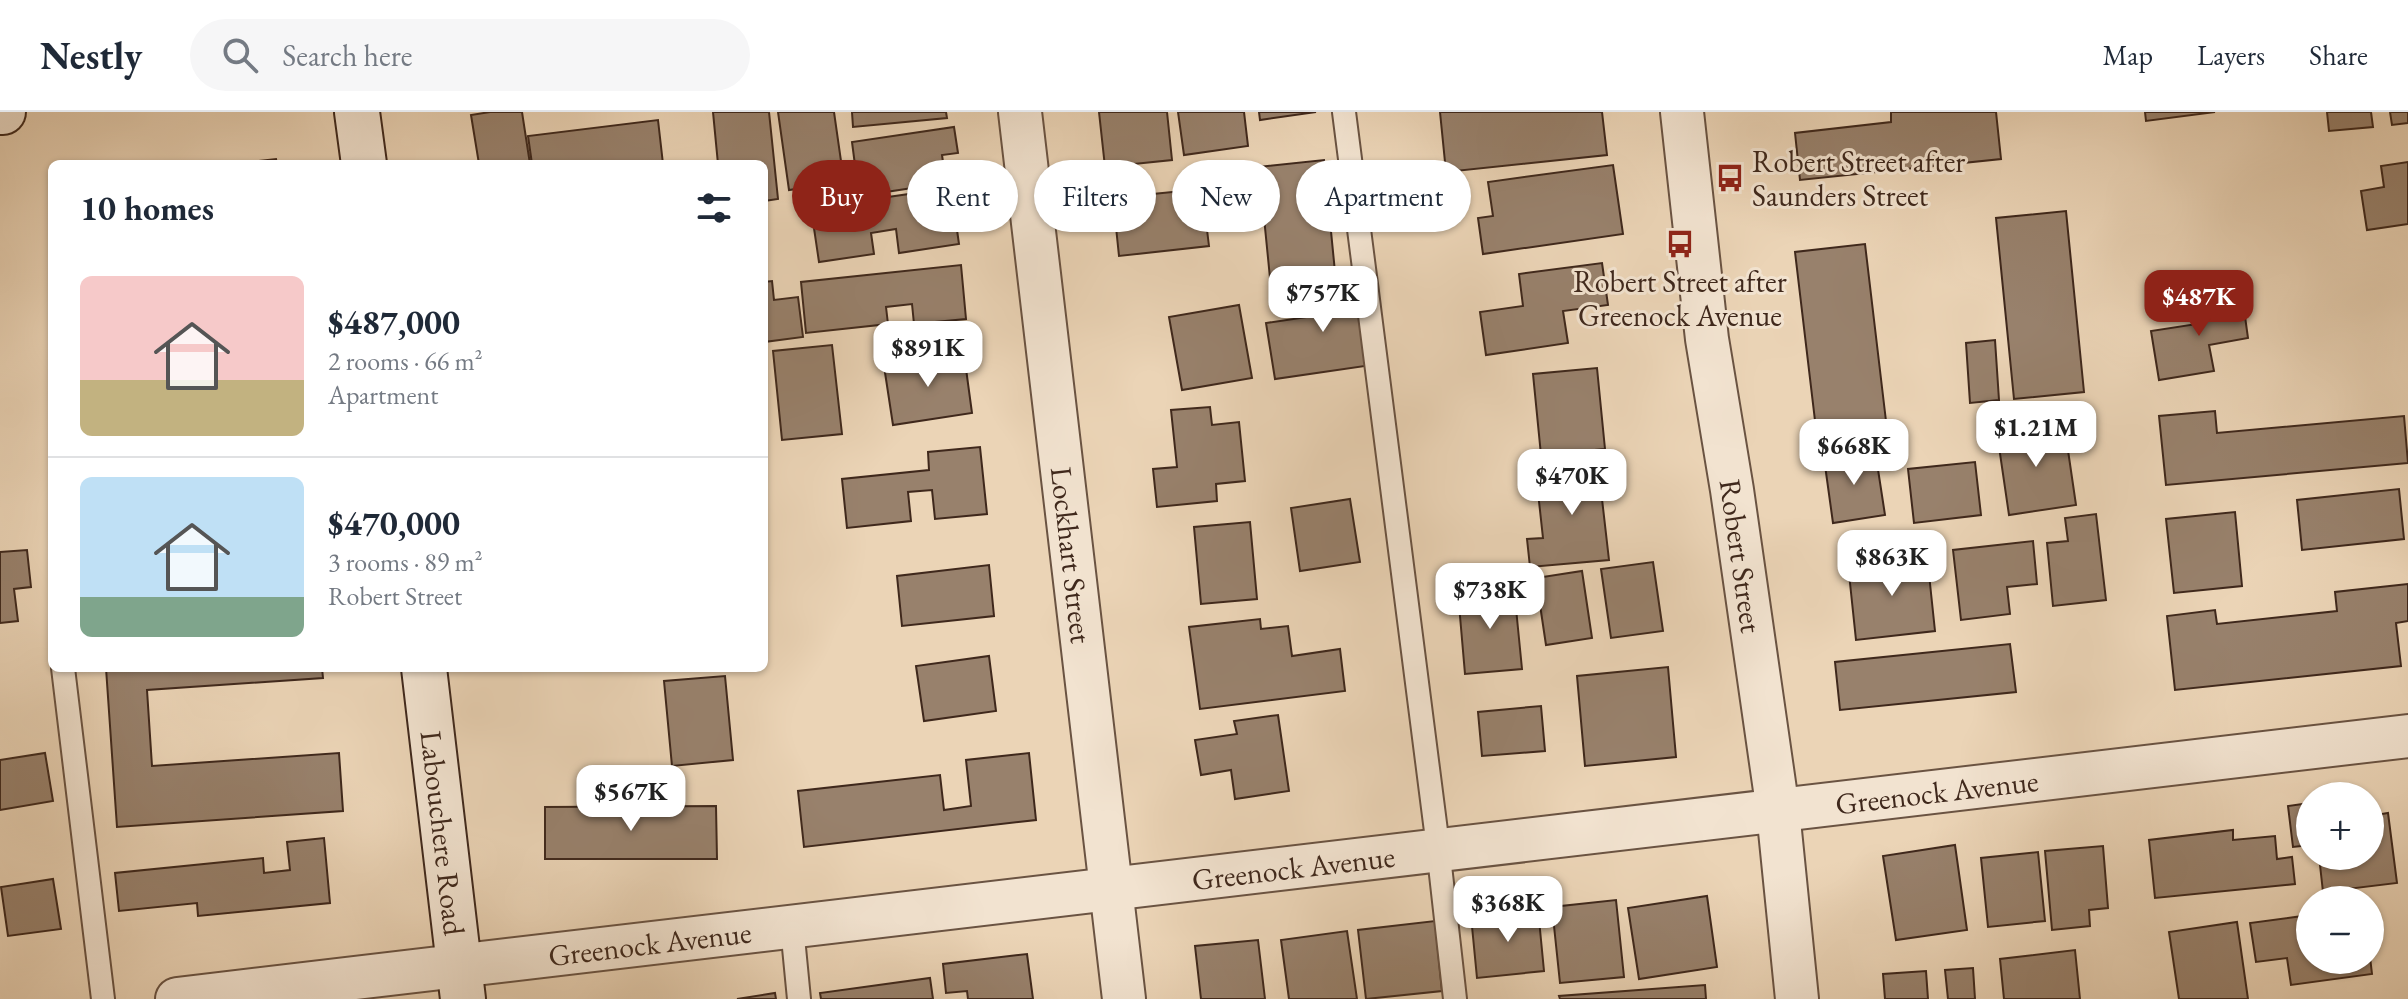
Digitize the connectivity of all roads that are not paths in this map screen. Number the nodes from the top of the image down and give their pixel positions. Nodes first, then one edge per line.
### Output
1 (357, 112) edge
2 (1020, 112) edge
3 (1344, 112) edge
4 (1682, 112) edge
5 (363, 160) edge
6 (63, 672) edge
7 (424, 672) edge
8 (2408, 736) edge
9 (1778, 811) junction
10 (1439, 851) junction
11 (1111, 888) junction
12 (792, 927) junction
13 (461, 982) edge
14 (103, 999) edge
15 (177, 999) edge
16 (799, 999) edge
17 (1124, 999) edge
18 (1455, 999) edge
19 (1797, 999) edge

1 - 5 street
2 - 11 street, Lockhart Street
3 - 10 lane
4 - 9 street, Robert Street
6 - 14 lane
7 - 13 street, Labouchere Road
8 - 9 street, Greenock Avenue
9 - 10 street, Greenock Avenue
9 - 19 street, Robert Street
10 - 11 street, Greenock Avenue
10 - 18 lane
11 - 12 street, Greenock Avenue
11 - 17 street, Lockhart Street
12 - 13 street, Greenock Avenue
12 - 16 lane
13 - 15 street, Greenock Avenue

